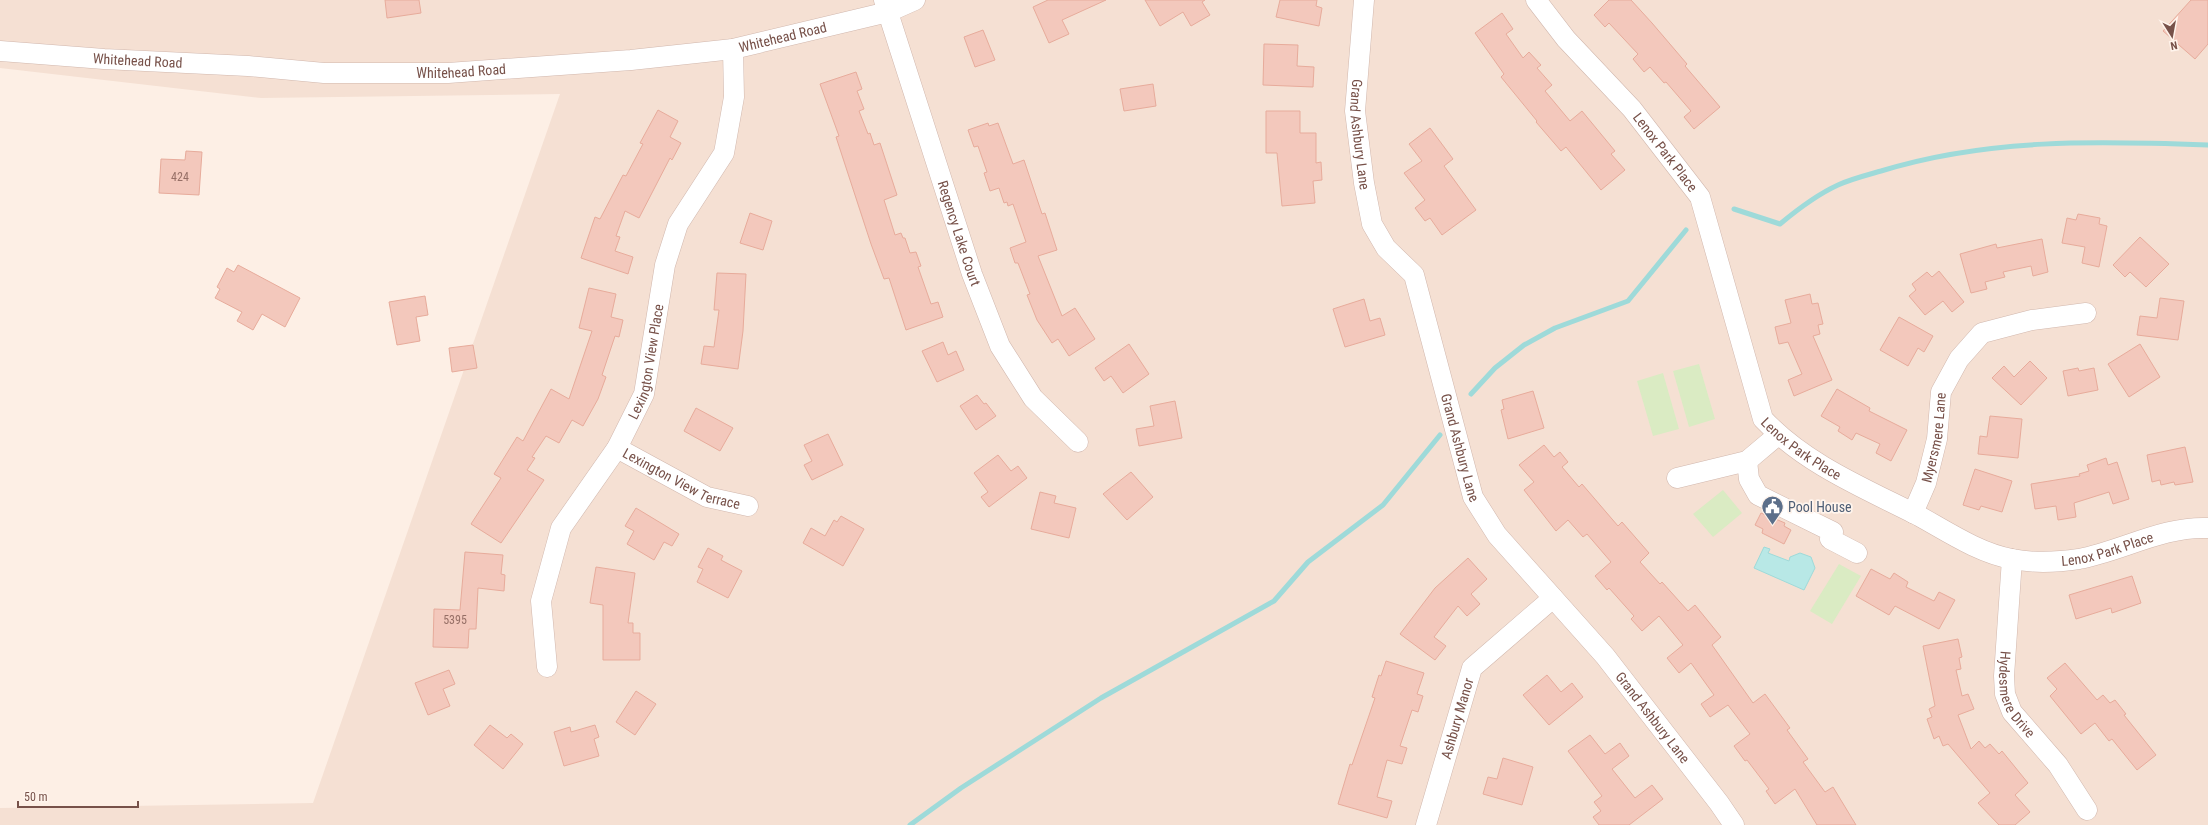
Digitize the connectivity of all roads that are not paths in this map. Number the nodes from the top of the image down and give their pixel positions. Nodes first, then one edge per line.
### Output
1 (915, 0) edge
2 (1364, 0) edge
3 (1536, 0) edge
4 (886, 6) edge
5 (733, 49) junction
6 (0, 50) edge
7 (2086, 313) dead end
8 (1778, 435) junction
9 (1078, 442) dead end
10 (617, 448) junction
11 (1747, 461) junction
12 (1677, 478) dead end
13 (748, 506) dead end
14 (1913, 514) junction
15 (2208, 528) edge
16 (1857, 553) dead end
17 (2012, 560) junction
18 (1553, 598) junction
19 (547, 667) dead end
20 (2087, 810) dead end
21 (1426, 825) edge
22 (1734, 825) edge

1 - 4 street, Whitehead Road
2 - 18 street, Grand Ashbury Lane
3 - 8 street, Lenox Park Place
4 - 5 street, Whitehead Road
4 - 9 street, Regency Lake Court
5 - 6 street, Whitehead Road
5 - 10 street, Lexington View Place
7 - 14 street, Myersmere Lane
8 - 11 street
8 - 14 street, Lenox Park Place
10 - 13 street, Lexington View Terrace
10 - 19 street, Lexington View Place
11 - 12 street
11 - 16 street
14 - 17 street, Lenox Park Place
15 - 17 street, Lenox Park Place
17 - 20 street, Hydesmere Drive
18 - 21 street, Ashbury Manor
18 - 22 street, Grand Ashbury Lane

